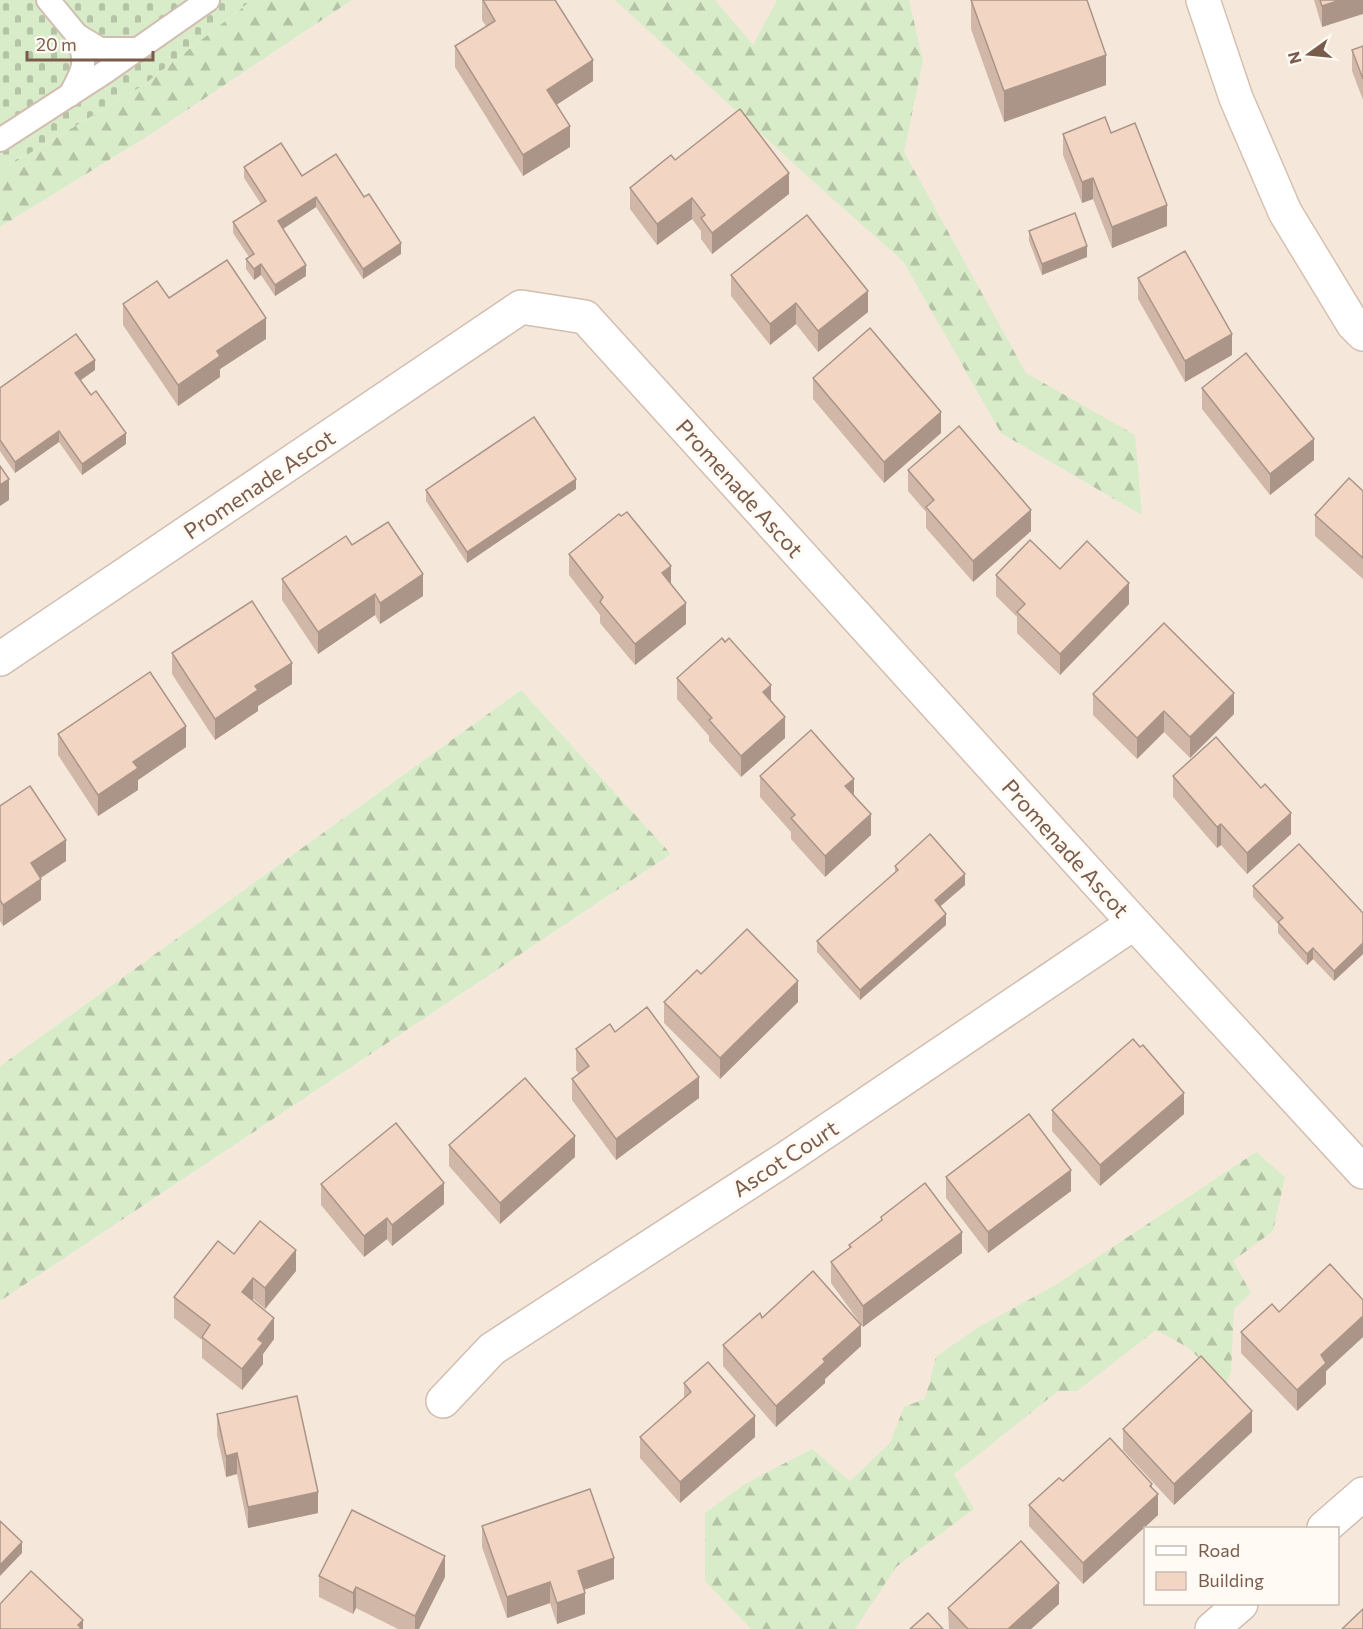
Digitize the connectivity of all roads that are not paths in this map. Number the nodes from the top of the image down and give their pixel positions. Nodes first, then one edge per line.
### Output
1 (48, 0) edge
2 (208, 0) edge
3 (1203, 0) edge
4 (77, 35) junction
5 (137, 49) junction
6 (70, 95) junction
7 (0, 140) edge
8 (1363, 334) edge
9 (0, 659) edge
10 (1134, 923) junction
11 (1363, 1172) edge
12 (443, 1401) dead end
13 (1363, 1494) edge
14 (1325, 1527) edge
15 (1240, 1605) edge
16 (1212, 1629) edge

1 - 4 lane
2 - 5 lane
3 - 8 street
4 - 5 lane
4 - 6 lane
5 - 6 lane
6 - 7 lane
9 - 10 street, Promenade Ascot
10 - 11 street, Promenade Ascot
10 - 12 street, Ascot Court
13 - 14 street
15 - 16 street

